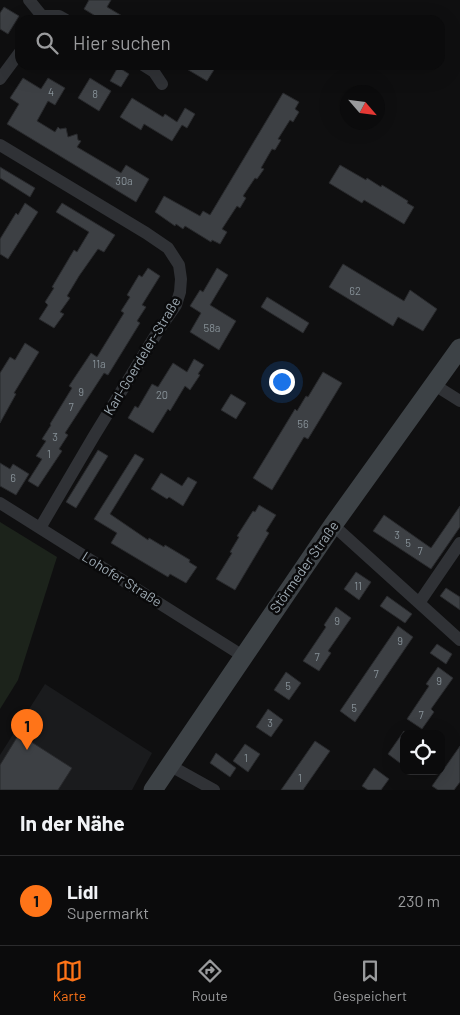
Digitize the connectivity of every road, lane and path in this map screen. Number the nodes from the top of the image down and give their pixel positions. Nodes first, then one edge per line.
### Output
1 (28, 0) edge
2 (39, 15) edge
3 (15, 59) edge
4 (151, 70) edge
5 (0, 79) edge
6 (162, 84) dead end
7 (0, 144) edge
8 (460, 348) edge
9 (434, 384) junction
10 (460, 401) edge
11 (0, 503) edge
12 (333, 525) junction
13 (40, 528) junction
14 (460, 543) edge
15 (419, 603) junction
16 (460, 640) edge
17 (243, 656) junction
18 (169, 765) junction
19 (153, 790) edge
20 (214, 790) edge

1 - 2 street
3 - 5 street
4 - 6 street
7 - 13 street, Karl-Goerdeler-Straße
8 - 9 main road, Störmeder Straße
9 - 10 street
9 - 12 main road, Störmeder Straße
11 - 13 street, Lohofer Straße
12 - 15 street
12 - 17 main road, Störmeder Straße
13 - 17 street, Lohofer Straße
14 - 15 street
15 - 16 street
17 - 18 main road, Störmeder Straße
18 - 19 main road, Störmeder Straße
18 - 20 street

